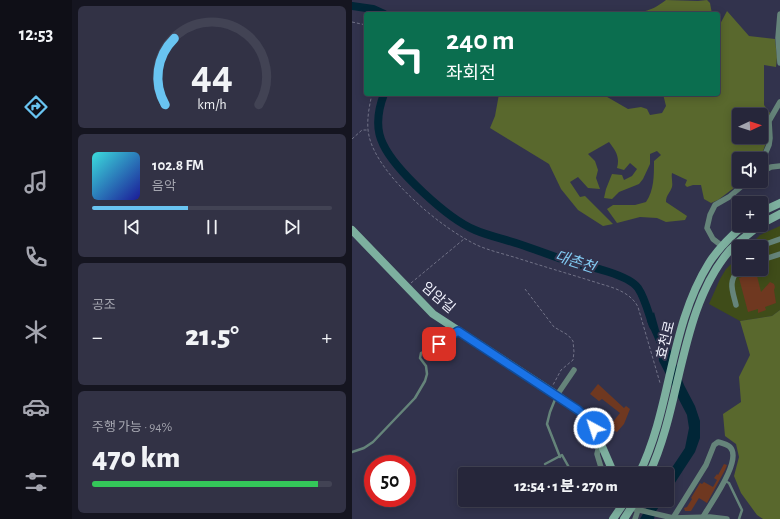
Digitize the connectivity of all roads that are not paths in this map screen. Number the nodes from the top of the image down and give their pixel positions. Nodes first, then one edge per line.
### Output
1 (780, 14) edge
2 (780, 63) edge
3 (780, 102) edge
4 (766, 152) edge
5 (780, 166) edge
6 (768, 168) edge
7 (740, 188) edge
8 (780, 203) edge
9 (768, 209) edge
10 (780, 214) edge
11 (768, 221) edge
12 (352, 230) edge
13 (737, 232) edge
14 (752, 232) edge
15 (780, 239) edge
16 (768, 243) edge
17 (722, 246) junction
18 (780, 254) edge
19 (768, 258) edge
20 (734, 276) edge
21 (736, 305) dead end
22 (458, 331) junction
23 (574, 370) dead end
24 (557, 395) junction
25 (600, 442) junction
26 (352, 452) edge
27 (560, 457) junction
28 (545, 464) dead end
29 (569, 467) edge
30 (601, 467) edge
31 (611, 467) edge
32 (642, 467) edge
33 (652, 467) edge
34 (724, 481) junction
35 (621, 507) edge
36 (634, 507) edge
37 (636, 509) junction
38 (703, 517) junction
39 (673, 518) junction
40 (613, 519) edge
41 (624, 519) edge
42 (635, 519) edge
43 (727, 519) edge
44 (739, 519) edge

1 - 2 street
3 - 4 street
5 - 6 street
7 - 17 street
8 - 9 main road
10 - 11 main road, 효천로
12 - 22 main road, 임암길
13 - 17 main road, 효천로
14 - 33 main road, 효천로
15 - 16 street
17 - 32 main road, 효천로
18 - 19 street
20 - 21 street
22 - 24 main road, 임암길
22 - 26 lane
23 - 24 street
24 - 25 main road, 임암길
24 - 27 lane
25 - 30 street
25 - 31 main road, 임암길
27 - 28 lane
27 - 29 lane
34 - 38 street
34 - 39 street
34 - 44 lane
35 - 40 main road
36 - 37 main road
37 - 39 street
37 - 41 main road
37 - 42 street
38 - 39 street
38 - 43 street

